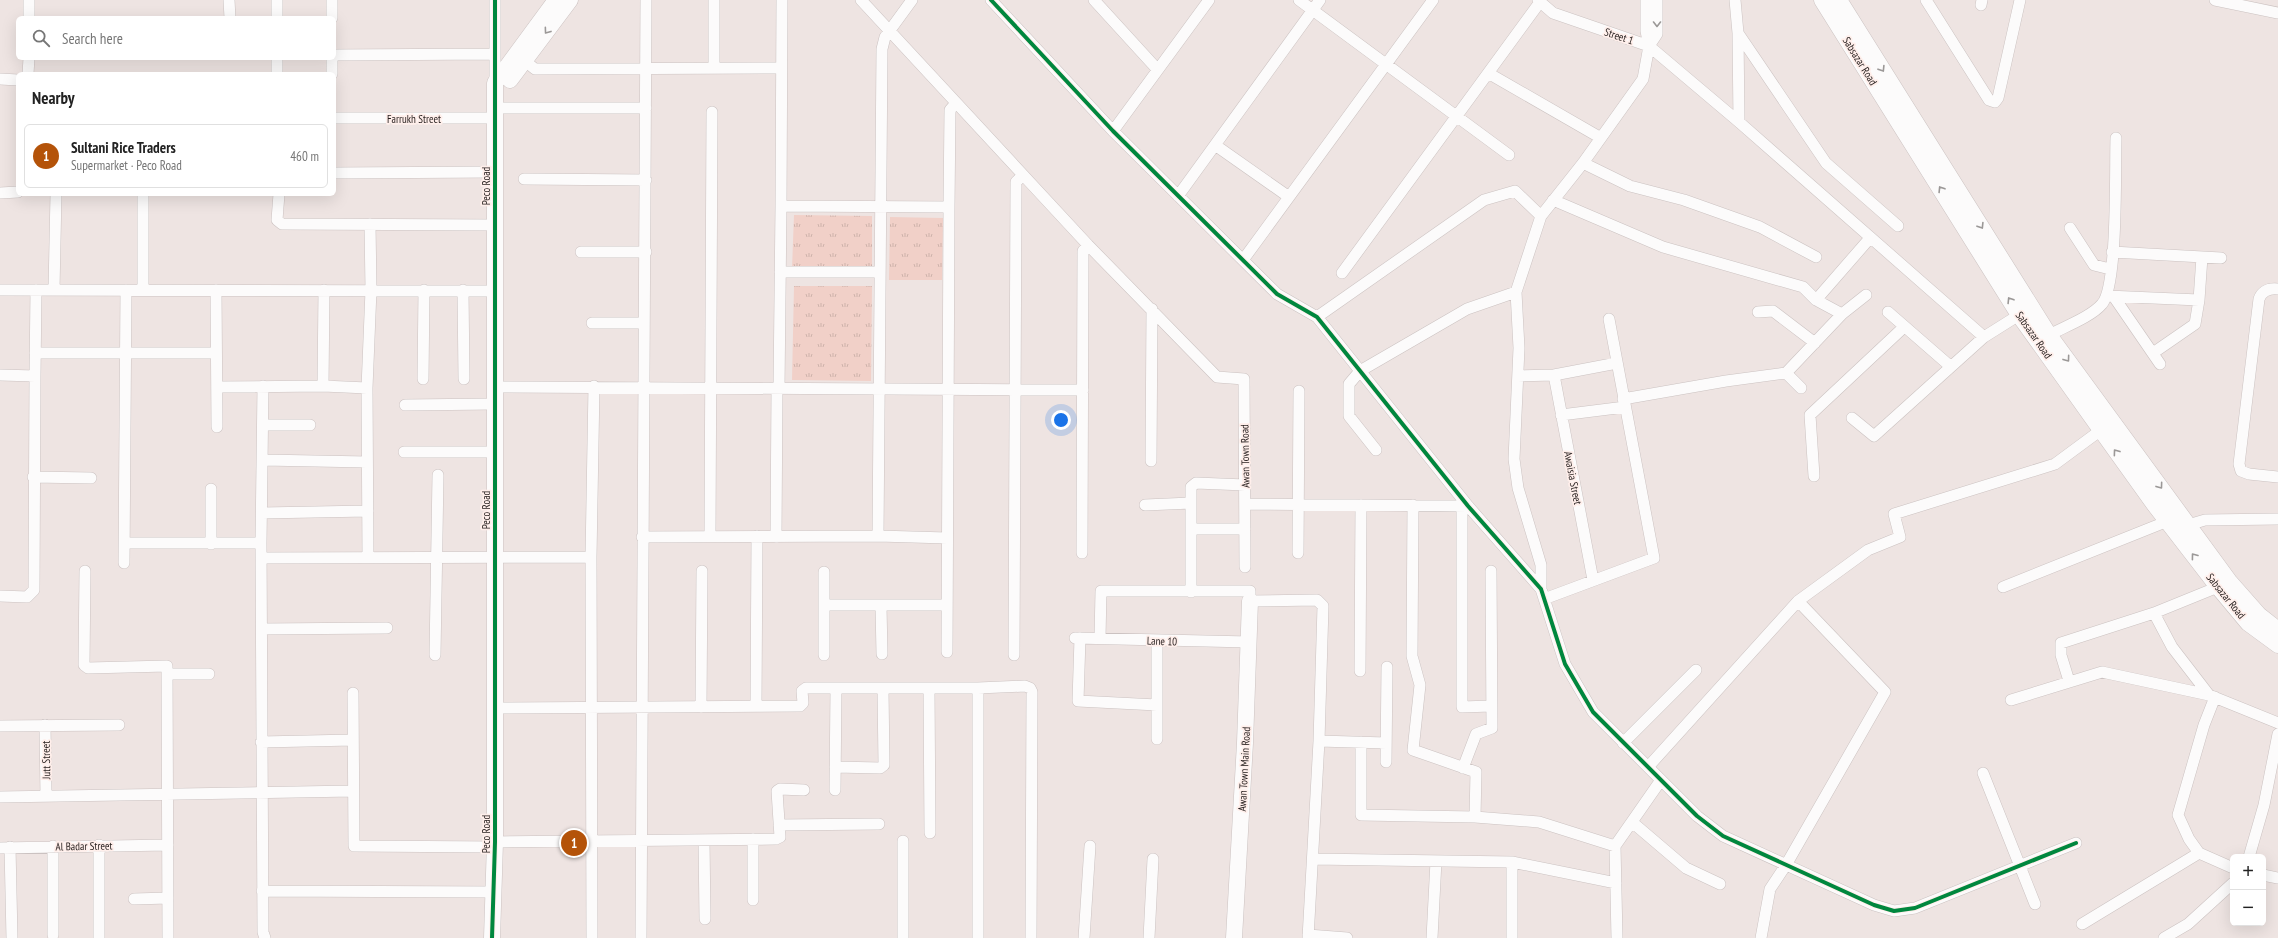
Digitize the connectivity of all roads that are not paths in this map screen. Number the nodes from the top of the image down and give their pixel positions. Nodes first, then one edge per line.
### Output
1 (29, 0) edge
2 (229, 0) edge
3 (277, 0) edge
4 (332, 0) edge
5 (495, 0) edge
6 (556, 0) edge
7 (570, 0) edge
8 (646, 0) edge
9 (714, 0) edge
10 (782, 0) edge
11 (861, 0) edge
12 (912, 0) edge
13 (991, 0) edge
14 (1094, 0) edge
15 (1208, 0) edge
16 (1299, 0) edge
17 (1320, 0) edge
18 (1433, 0) edge
19 (1553, 0) edge
20 (1646, 0) edge
21 (1657, 0) edge
22 (1735, 0) edge
23 (1926, 0) edge
24 (2020, 0) edge
25 (2215, 0) edge
26 (1539, 1) edge
27 (1829, 1) edge
28 (2247, 3) edge
29 (1105, 4) edge
30 (1313, 10) junction
31 (1553, 13) junction
32 (2278, 13) edge
33 (29, 16) edge
34 (230, 16) edge
35 (277, 16) edge
36 (332, 16) edge
37 (890, 30) junction
38 (1738, 33) junction
39 (1649, 46) junction
40 (1861, 48) junction
41 (495, 54) junction
42 (336, 55) edge
43 (520, 58) junction
44 (28, 60) edge
45 (277, 60) edge
46 (332, 60) edge
47 (1385, 64) junction
48 (714, 67) junction
49 (647, 68) junction
50 (782, 68) junction
51 (1157, 69) junction
52 (28, 72) edge
53 (277, 72) edge
54 (332, 72) edge
55 (1488, 73) junction
56 (0, 80) edge
57 (16, 80) edge
58 (495, 83) junction
59 (956, 103) junction
60 (646, 108) junction
61 (495, 109) junction
62 (712, 112) dead end
63 (1456, 116) junction
64 (336, 118) edge
65 (1739, 122) junction
66 (1113, 131) junction
67 (1601, 138) junction
68 (2116, 138) dead end
69 (1215, 145) junction
70 (1509, 155) dead end
71 (1583, 163) junction
72 (495, 172) junction
73 (336, 173) edge
74 (1023, 175) junction
75 (524, 179) dead end
76 (646, 180) junction
77 (16, 192) edge
78 (0, 193) edge
79 (56, 196) edge
80 (143, 196) edge
81 (279, 196) edge
82 (1178, 196) junction
83 (1289, 197) junction
84 (1553, 200) junction
85 (781, 206) junction
86 (881, 208) junction
87 (949, 208) junction
88 (1541, 216) junction
89 (370, 224) junction
90 (495, 225) junction
91 (1898, 226) dead end
92 (2070, 228) dead end
93 (1870, 238) junction
94 (1088, 245) junction
95 (581, 252) dead end
96 (646, 252) junction
97 (2112, 252) junction
98 (1816, 257) dead end
99 (2202, 257) junction
100 (2221, 258) dead end
101 (1243, 260) junction
102 (2110, 269) junction
103 (780, 272) junction
104 (880, 272) junction
105 (1342, 273) dead end
106 (2278, 289) edge
107 (0, 290) edge
108 (36, 290) junction
109 (54, 290) junction
110 (126, 290) junction
111 (143, 290) junction
112 (216, 290) junction
113 (324, 290) junction
114 (371, 290) junction
115 (424, 290) junction
116 (463, 290) junction
117 (494, 291) junction
118 (1516, 292) junction
119 (1866, 295) dead end
120 (2110, 296) junction
121 (1816, 300) junction
122 (2199, 300) junction
123 (1152, 309) junction
124 (1758, 312) dead end
125 (1888, 312) dead end
126 (1842, 314) junction
127 (2020, 315) junction
128 (1317, 316) junction
129 (1609, 319) dead end
130 (592, 323) dead end
131 (644, 323) junction
132 (1904, 327) junction
133 (2050, 335) junction
134 (1984, 336) junction
135 (1815, 343) junction
136 (35, 353) junction
137 (216, 353) junction
138 (2153, 353) junction
139 (126, 354) junction
140 (1617, 363) junction
141 (2160, 364) dead end
142 (1950, 366) junction
143 (1360, 371) junction
144 (1786, 373) junction
145 (1554, 375) junction
146 (0, 376) edge
147 (35, 376) junction
148 (1518, 376) junction
149 (423, 379) dead end
150 (464, 379) dead end
151 (263, 386) junction
152 (323, 386) junction
153 (594, 386) junction
154 (217, 387) junction
155 (494, 387) junction
156 (367, 388) junction
157 (712, 388) junction
158 (879, 388) junction
159 (1801, 388) dead end
160 (644, 389) junction
161 (778, 389) junction
162 (948, 390) junction
163 (1083, 390) junction
164 (1015, 391) junction
165 (1299, 391) dead end
166 (1624, 403) junction
167 (494, 404) junction
168 (405, 405) dead end
169 (1562, 415) junction
170 (1852, 418) dead end
171 (262, 425) junction
172 (310, 425) dead end
173 (217, 427) dead end
174 (2101, 430) junction
175 (1376, 450) dead end
176 (404, 452) dead end
177 (494, 452) junction
178 (263, 460) junction
179 (1151, 461) dead end
180 (367, 462) junction
181 (438, 475) dead end
182 (1814, 476) dead end
183 (33, 477) junction
184 (2278, 477) edge
185 (91, 478) dead end
186 (1245, 485) junction
187 (211, 489) dead end
188 (1191, 503) junction
189 (1146, 504) dead end
190 (1245, 504) junction
191 (1298, 504) junction
192 (1361, 505) junction
193 (1413, 505) junction
194 (1465, 506) junction
195 (368, 511) junction
196 (262, 513) junction
197 (2278, 519) edge
198 (2168, 521) junction
199 (2188, 526) junction
200 (1191, 529) junction
201 (1245, 529) junction
202 (710, 536) junction
203 (757, 536) junction
204 (878, 536) junction
205 (642, 537) junction
206 (776, 537) junction
207 (947, 538) junction
208 (125, 543) junction
209 (261, 543) junction
210 (211, 544) junction
211 (1082, 553) dead end
212 (1298, 553) dead end
213 (368, 557) junction
214 (591, 557) junction
215 (262, 558) junction
216 (495, 558) junction
217 (437, 559) junction
218 (124, 563) dead end
219 (1245, 567) dead end
220 (85, 571) dead end
221 (702, 571) dead end
222 (1491, 571) dead end
223 (824, 572) dead end
224 (1593, 580) junction
225 (2003, 587) dead end
226 (2218, 587) junction
227 (1191, 592) junction
228 (1543, 594) junction
229 (0, 596) edge
230 (1250, 600) junction
231 (1798, 601) junction
232 (824, 605) junction
233 (947, 605) junction
234 (881, 606) junction
235 (2154, 612) junction
236 (387, 628) dead end
237 (262, 629) junction
238 (2278, 630) edge
239 (1100, 638) junction
240 (1157, 641) junction
241 (1249, 642) junction
242 (2278, 644) edge
243 (947, 652) dead end
244 (882, 654) dead end
245 (435, 655) dead end
246 (824, 655) dead end
247 (1014, 655) dead end
248 (1387, 667) dead end
249 (1696, 670) dead end
250 (1360, 671) dead end
251 (166, 674) junction
252 (209, 674) dead end
253 (2069, 681) junction
254 (929, 688) junction
255 (978, 688) junction
256 (836, 689) junction
257 (883, 689) junction
258 (353, 693) dead end
259 (2212, 696) junction
260 (2011, 700) dead end
261 (1157, 705) junction
262 (756, 706) junction
263 (1491, 706) junction
264 (701, 707) junction
265 (494, 708) junction
266 (593, 708) junction
267 (641, 708) junction
268 (2278, 723) edge
269 (45, 725) junction
270 (119, 725) dead end
271 (0, 726) edge
272 (2278, 734) edge
273 (1157, 739) dead end
274 (353, 740) junction
275 (1319, 741) junction
276 (261, 742) junction
277 (1361, 742) junction
278 (1623, 742) junction
279 (1386, 743) junction
280 (1386, 762) dead end
281 (835, 767) junction
282 (1648, 767) junction
283 (1463, 768) junction
284 (1983, 773) dead end
285 (1661, 780) junction
286 (804, 790) dead end
287 (835, 790) dead end
288 (353, 791) junction
289 (261, 793) junction
290 (168, 794) junction
291 (46, 796) junction
292 (0, 797) edge
293 (1475, 817) junction
294 (1632, 822) junction
295 (879, 824) dead end
296 (779, 825) junction
297 (930, 833) dead end
298 (753, 839) junction
299 (704, 840) junction
300 (592, 841) junction
301 (641, 841) junction
302 (903, 841) dead end
303 (2076, 843) dead end
304 (99, 845) junction
305 (168, 845) junction
306 (495, 845) junction
307 (53, 846) junction
308 (1090, 846) dead end
309 (1615, 846) junction
310 (5, 848) edge
311 (2199, 853) junction
312 (2250, 854) edge
313 (1153, 859) dead end
314 (1313, 859) junction
315 (1436, 861) junction
316 (1512, 862) junction
317 (1786, 865) junction
318 (2019, 866) junction
319 (2230, 867) edge
320 (2266, 876) edge
321 (2278, 878) edge
322 (1616, 883) junction
323 (1720, 884) dead end
324 (2230, 886) edge
325 (262, 891) junction
326 (494, 892) junction
327 (168, 898) junction
328 (134, 899) dead end
329 (753, 900) dead end
330 (2036, 904) dead end
331 (705, 919) dead end
332 (2082, 924) dead end
333 (53, 935) dead end
334 (1308, 937) edge
335 (12, 938) edge
336 (99, 938) edge
337 (168, 938) edge
338 (265, 938) edge
339 (492, 938) edge
340 (592, 938) edge
341 (641, 938) edge
342 (902, 938) edge
343 (978, 938) edge
344 (1032, 938) edge
345 (1084, 938) edge
346 (1149, 938) edge
347 (1234, 938) edge
348 (1347, 938) edge
349 (1432, 938) edge
350 (1512, 938) edge
351 (1617, 938) edge
352 (1761, 938) edge
353 (2164, 938) edge

1 - 33 street
2 - 34 street
3 - 35 street
4 - 36 street
5 - 41 street
6 - 43 street
7 -> 43 street
8 - 49 street
9 - 48 street
10 - 50 street
11 - 37 street
12 - 37 street
13 - 66 street
14 - 29 street
15 - 51 street
16 - 30 street
17 - 30 street
18 - 47 street
19 - 31 street
20 - 39 street
21 -> 39 street
22 - 38 street
23 - 24 street
25 - 28 street
26 - 31 street, Street 1
26 - 55 street
27 - 40 street
28 - 32 street
29 - 51 street
30 - 47 street
30 - 69 street
31 - 39 street, Street 1
37 - 59 street
37 - 86 street
38 - 65 street
38 - 91 street
39 - 65 street, Street 1
39 - 67 street
127 -> 40 street, Sabsazar Road
40 -> 133 street
41 - 42 street
41 - 58 street
43 - 49 street
43 - 58 street
43 - 61 street
44 - 52 street
45 - 53 street
46 - 54 street
47 - 63 street
47 - 83 street
48 - 49 street
48 - 50 street
49 - 60 street
50 - 85 street
51 - 66 street
55 - 63 street
55 - 67 street
56 - 57 street
58 - 61 street, Peco Road
59 - 74 street
59 - 87 street
60 - 61 street, Farrukh Street
60 - 76 street
61 - 64 street, Farrukh Street
61 - 72 street, Peco Road
62 - 157 street
63 - 70 street
63 - 105 street
65 - 93 street, Street 1
66 - 82 street
67 - 71 street
68 - 97 street
69 - 82 street
69 - 83 street
71 - 84 street
71 - 98 street
72 - 73 street
72 - 90 street, Peco Road
74 - 94 street
74 - 164 street
75 - 76 street
76 - 96 street
77 - 78 street
79 - 109 street
80 - 111 street
81 - 89 street
82 - 101 street
83 - 101 street
84 - 88 street
84 - 121 street
85 - 86 street
85 - 103 street
86 - 87 street
86 - 104 street
87 - 162 street
88 - 118 street
88 - 128 street
89 - 90 street
89 - 114 street
90 - 117 street, Peco Road
92 - 102 street
93 - 121 street
93 - 134 street, Street 1
94 - 123 street
94 - 163 street
95 - 96 street
96 - 131 street
97 - 99 street
97 - 102 street
99 - 100 street
99 - 122 street
101 - 128 street
102 - 120 street
103 - 104 street
103 - 161 street
104 - 158 street
106 - 184 street
107 - 108 street
108 - 109 street
108 - 136 street
109 - 110 street
110 - 111 street
110 - 139 street
111 - 112 street
112 - 113 street
112 - 137 street
113 - 114 street
113 - 152 street
114 - 115 street
114 - 156 street
115 - 116 street
115 - 149 street
116 - 117 street
116 - 150 street
117 - 155 street, Peco Road
118 - 143 street
118 - 148 street
119 - 126 street
120 - 122 street
120 - 133 street
120 - 138 street
121 - 126 street
122 - 138 street
123 - 179 street
123 - 186 street, Awan Town Road
124 - 135 street
125 - 132 street
126 - 135 street
127 - 134 street
127 - 174 street, Sabsazar Road
128 - 143 street
129 - 140 street
130 - 131 street
131 - 160 street
132 - 142 street
132 - 182 street
133 -> 199 street
134 - 142 street
135 - 144 street
136 - 139 street
136 - 147 street
137 - 139 street
137 - 154 street
138 - 141 street
139 - 208 street
140 - 145 street
140 - 166 street
142 - 170 street
143 - 175 street
143 - 194 street
144 - 159 street
144 - 166 street
145 - 148 street
145 - 169 street, Awaisia Street
146 - 147 street
147 - 183 street
148 - 228 street
151 - 152 street
151 - 154 street
151 - 171 street
152 - 156 street
153 - 155 street
153 - 160 street
153 - 214 street
154 - 173 street
155 - 167 street, Peco Road
156 - 180 street
157 - 160 street
157 - 161 street
157 - 202 street
158 - 161 street
158 - 162 street
158 - 204 street
160 - 205 street
161 - 206 street
162 - 164 street
162 - 207 street
163 - 164 street
163 - 211 street
164 - 247 street
165 - 191 street
166 - 169 street
166 - 224 street
167 - 168 street
167 - 177 street, Peco Road
169 - 224 street, Awaisia Street
171 - 172 street
171 - 178 street
198 -> 174 street, Sabsazar Road
174 - 231 street
176 - 177 street
177 - 216 street, Peco Road
178 - 180 street
178 - 196 street
180 - 195 street
181 - 217 street
183 - 185 street
183 - 229 street
186 - 188 street
186 - 190 street, Awan Town Road
187 - 210 street
188 - 189 street
188 - 200 street
190 - 191 street
190 - 201 street, Awan Town Road
191 - 192 street
191 - 212 street
192 - 193 street
192 - 250 street
193 - 194 street
193 - 283 street
194 - 228 street
194 - 263 street
195 - 196 street
195 - 213 street
196 - 209 street
197 - 199 street
198 - 225 street
226 -> 198 street, Sabsazar Road
199 - 238 street
200 - 201 street
200 - 227 street
201 - 219 street, Awan Town Road
202 - 203 street
202 - 205 street
203 - 206 street
203 - 262 street
204 - 206 street
204 - 207 street
205 - 267 street
207 - 233 street
208 - 210 street
208 - 218 street
209 - 210 street
209 - 215 street
213 - 215 street
213 - 217 street
214 - 216 street
214 - 266 street
215 - 237 street
216 - 217 street
216 - 265 street, Peco Road
217 - 245 street
220 - 251 street
221 - 264 street
222 - 263 street
223 - 232 street
224 - 228 street
226 - 235 street
226 - 242 street, Sabsazar Road
227 - 230 street
227 - 239 street
228 - 278 street
230 - 241 street, Awan Town Main Road
230 - 275 street
231 - 282 street
231 - 317 street
232 - 234 street
232 - 246 street
233 - 234 street
233 - 243 street
234 - 244 street
235 - 253 street
235 - 259 street
236 - 237 street
237 - 276 street
239 - 240 street, Lane 10
239 - 261 street, Lane 10
240 - 241 street, Lane 10
240 - 261 street
241 - 347 street, Awan Town Main Road
248 - 279 street
249 - 278 street
251 - 252 street
251 - 290 street
253 - 259 street
253 - 260 street
254 - 255 street
254 - 257 street
254 - 297 street
255 - 343 street
255 - 344 street
256 - 257 street
256 - 262 street
256 - 281 street
257 - 281 street
258 - 274 street
259 - 268 street
259 - 311 street
261 - 273 street
262 - 264 street
263 - 283 street
264 - 267 street
265 - 266 street
265 - 306 street, Peco Road
266 - 267 street
266 - 300 street
267 - 301 street
269 - 270 street
269 - 271 street
269 - 291 street, Jutt Street
272 - 312 street
274 - 276 street
274 - 288 street
275 - 277 street
275 - 314 street
276 - 289 street
277 - 279 street
277 - 293 street
278 - 282 street
279 - 280 street
281 - 287 street
282 - 285 street
283 - 293 street
284 - 318 street
285 - 294 street
285 - 317 street
286 - 296 street
288 - 289 street
288 - 306 street
289 - 290 street
289 - 325 street
290 - 291 street
290 - 305 street
291 - 292 street
293 - 309 street
294 - 309 street
294 - 323 street
295 - 296 street
296 - 298 street
298 - 299 street
298 - 329 street
299 - 301 street
299 - 331 street
300 - 301 street
300 - 306 street
300 - 340 street
301 - 341 street
302 - 342 street
303 - 318 street
304 - 305 street, Al Badar Street
304 - 307 street, Al Badar Street
304 - 336 street
305 - 327 street
306 - 326 street, Peco Road
307 - 310 street, Al Badar Street
307 - 333 street
308 - 345 street
309 - 322 street
310 - 335 street
311 - 319 street
311 - 332 street
313 - 346 street
314 - 315 street
314 - 334 street
315 - 316 street
315 - 349 street
316 - 322 street
316 - 350 street
317 - 318 street
317 - 352 street
318 - 330 street
320 - 321 street
322 - 351 street
324 - 353 street
325 - 326 street
325 - 338 street
326 - 339 street, Peco Road
327 - 328 street
327 - 337 street
334 - 348 street

